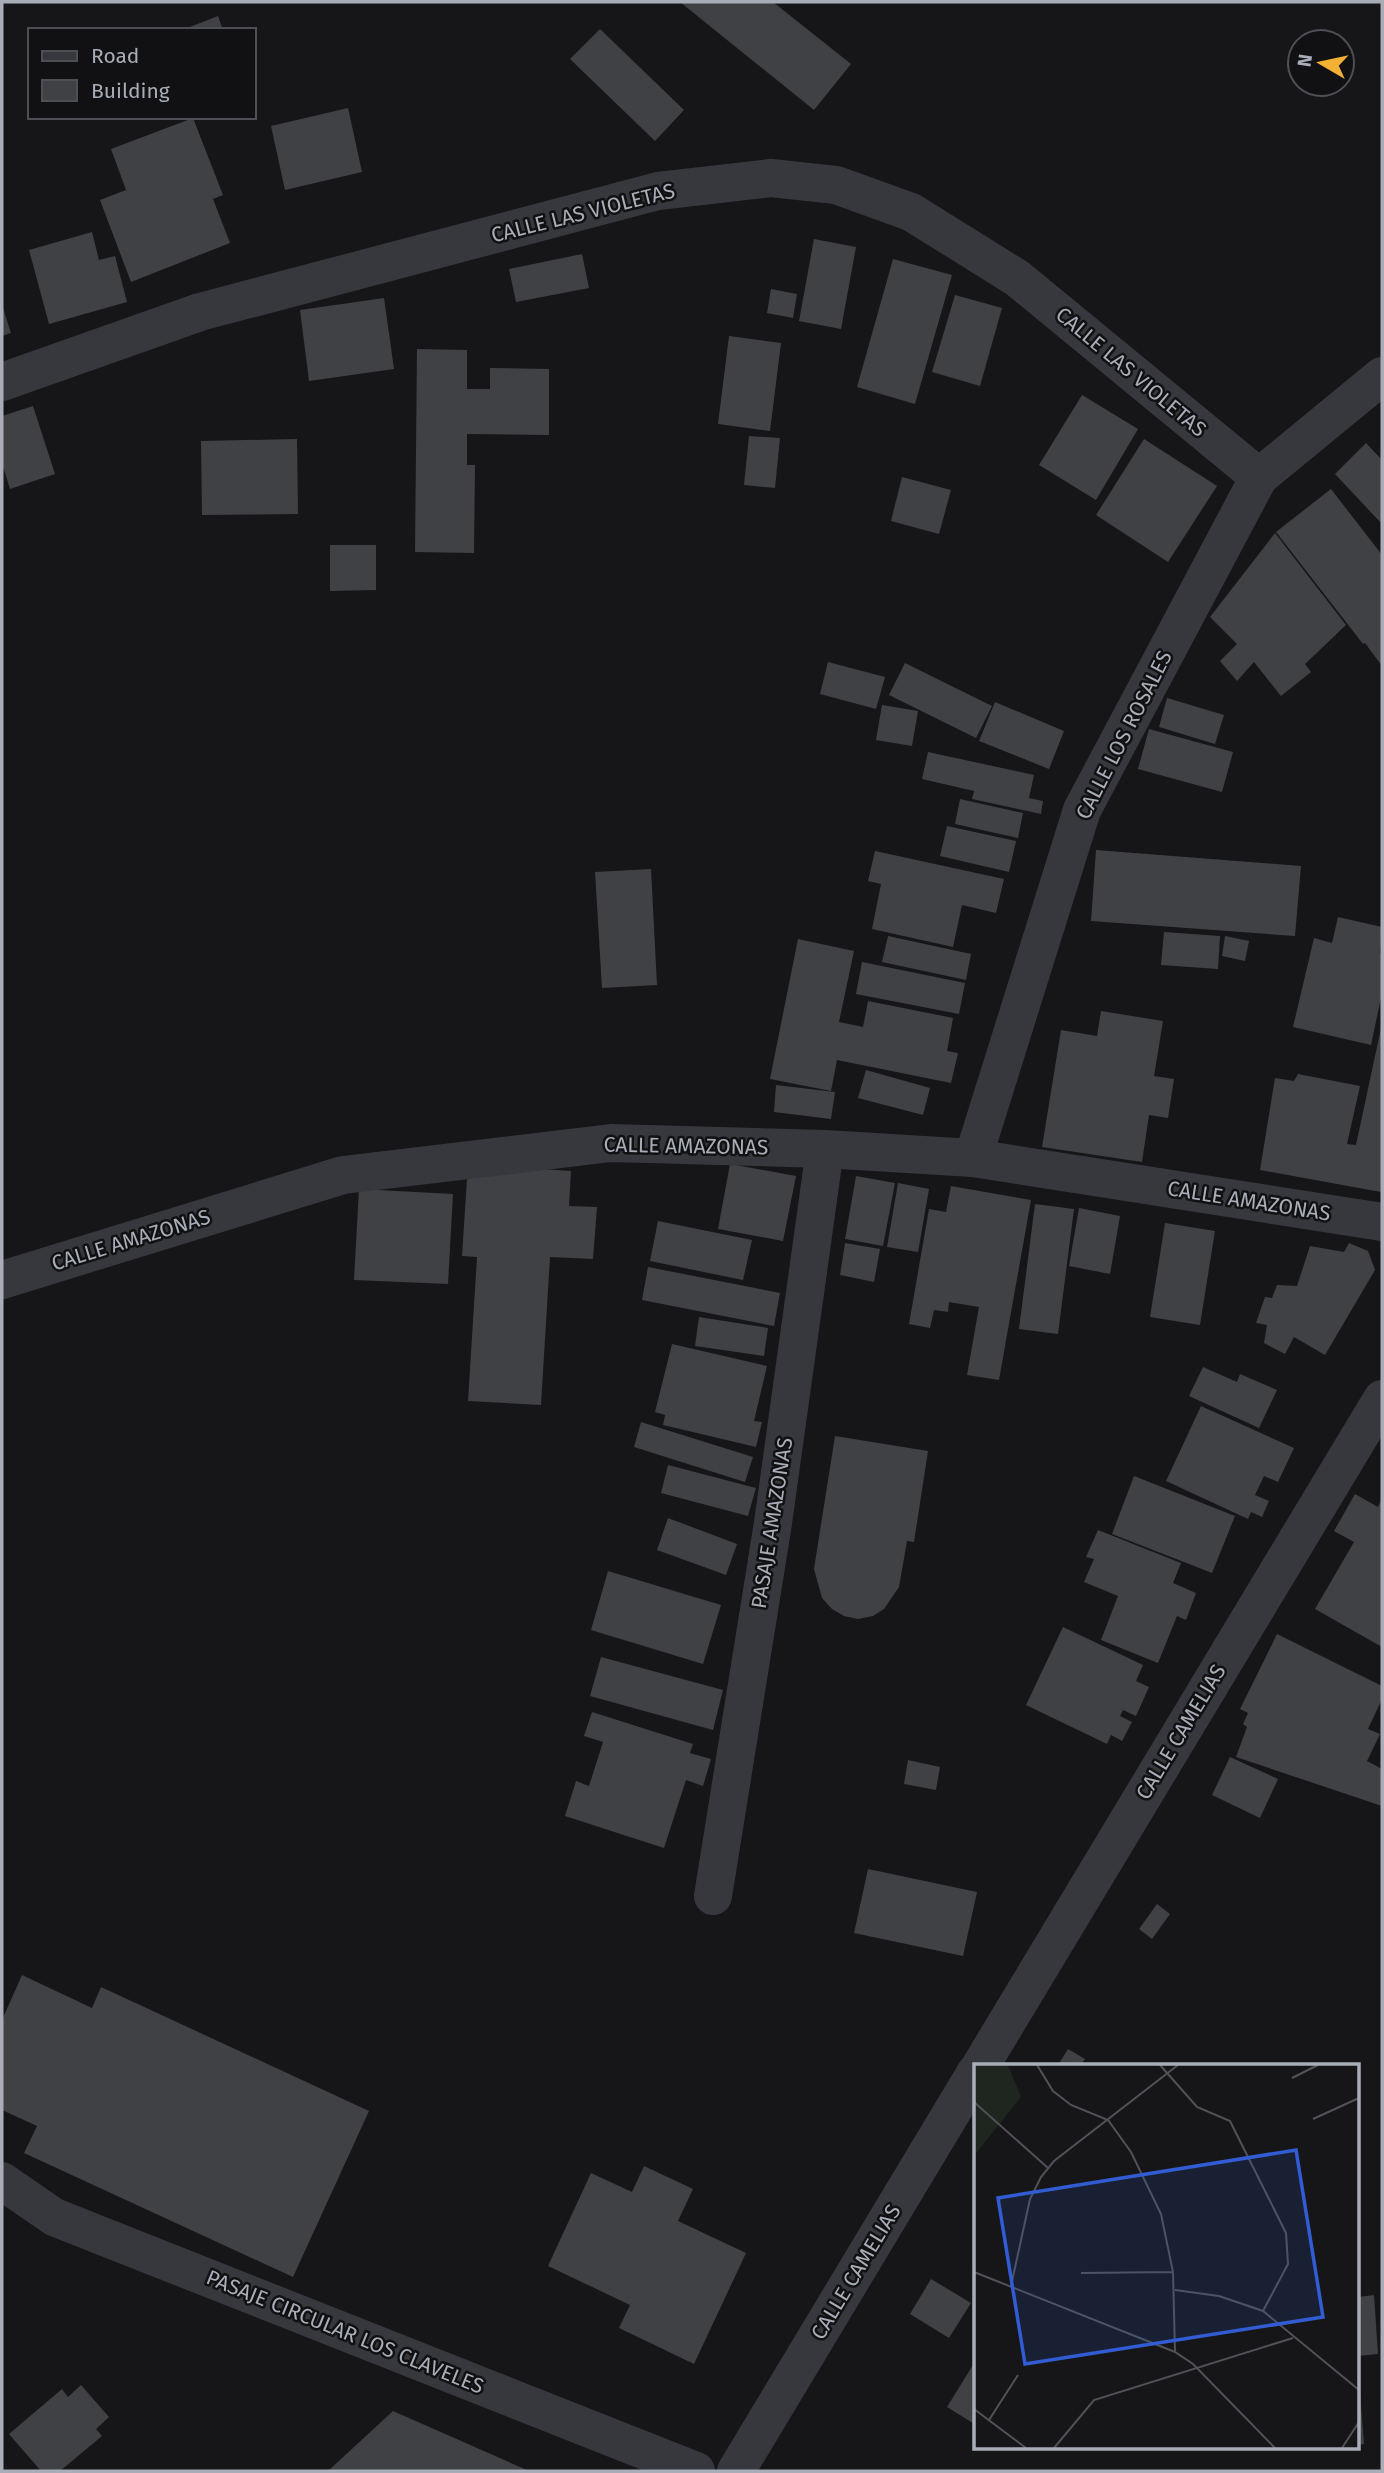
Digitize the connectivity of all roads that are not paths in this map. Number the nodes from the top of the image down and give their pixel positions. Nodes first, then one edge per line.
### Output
1 (1382, 376) edge
2 (2, 382) edge
3 (1259, 477) junction
4 (825, 1149) junction
5 (973, 1158) junction
6 (1382, 1222) edge
7 (2, 1280) edge
8 (1382, 1399) edge
9 (713, 1896) dead end
10 (982, 2064) edge
11 (974, 2075) edge
12 (2, 2181) edge
13 (695, 2471) edge
14 (736, 2471) edge

1 - 3 street, CALLE LOS ROSALES
2 - 3 street, CALLE LAS VIOLETAS
3 - 5 street, CALLE LOS ROSALES
4 - 5 street, CALLE AMAZONAS
4 - 7 street, CALLE AMAZONAS
4 - 9 street, PASAJE AMAZONAS
5 - 6 street, CALLE AMAZONAS
8 - 10 street, CALLE CAMELIAS
11 - 14 street, CALLE CAMELIAS
12 - 13 street, PASAJE CIRCULAR LOS CLAVELES

